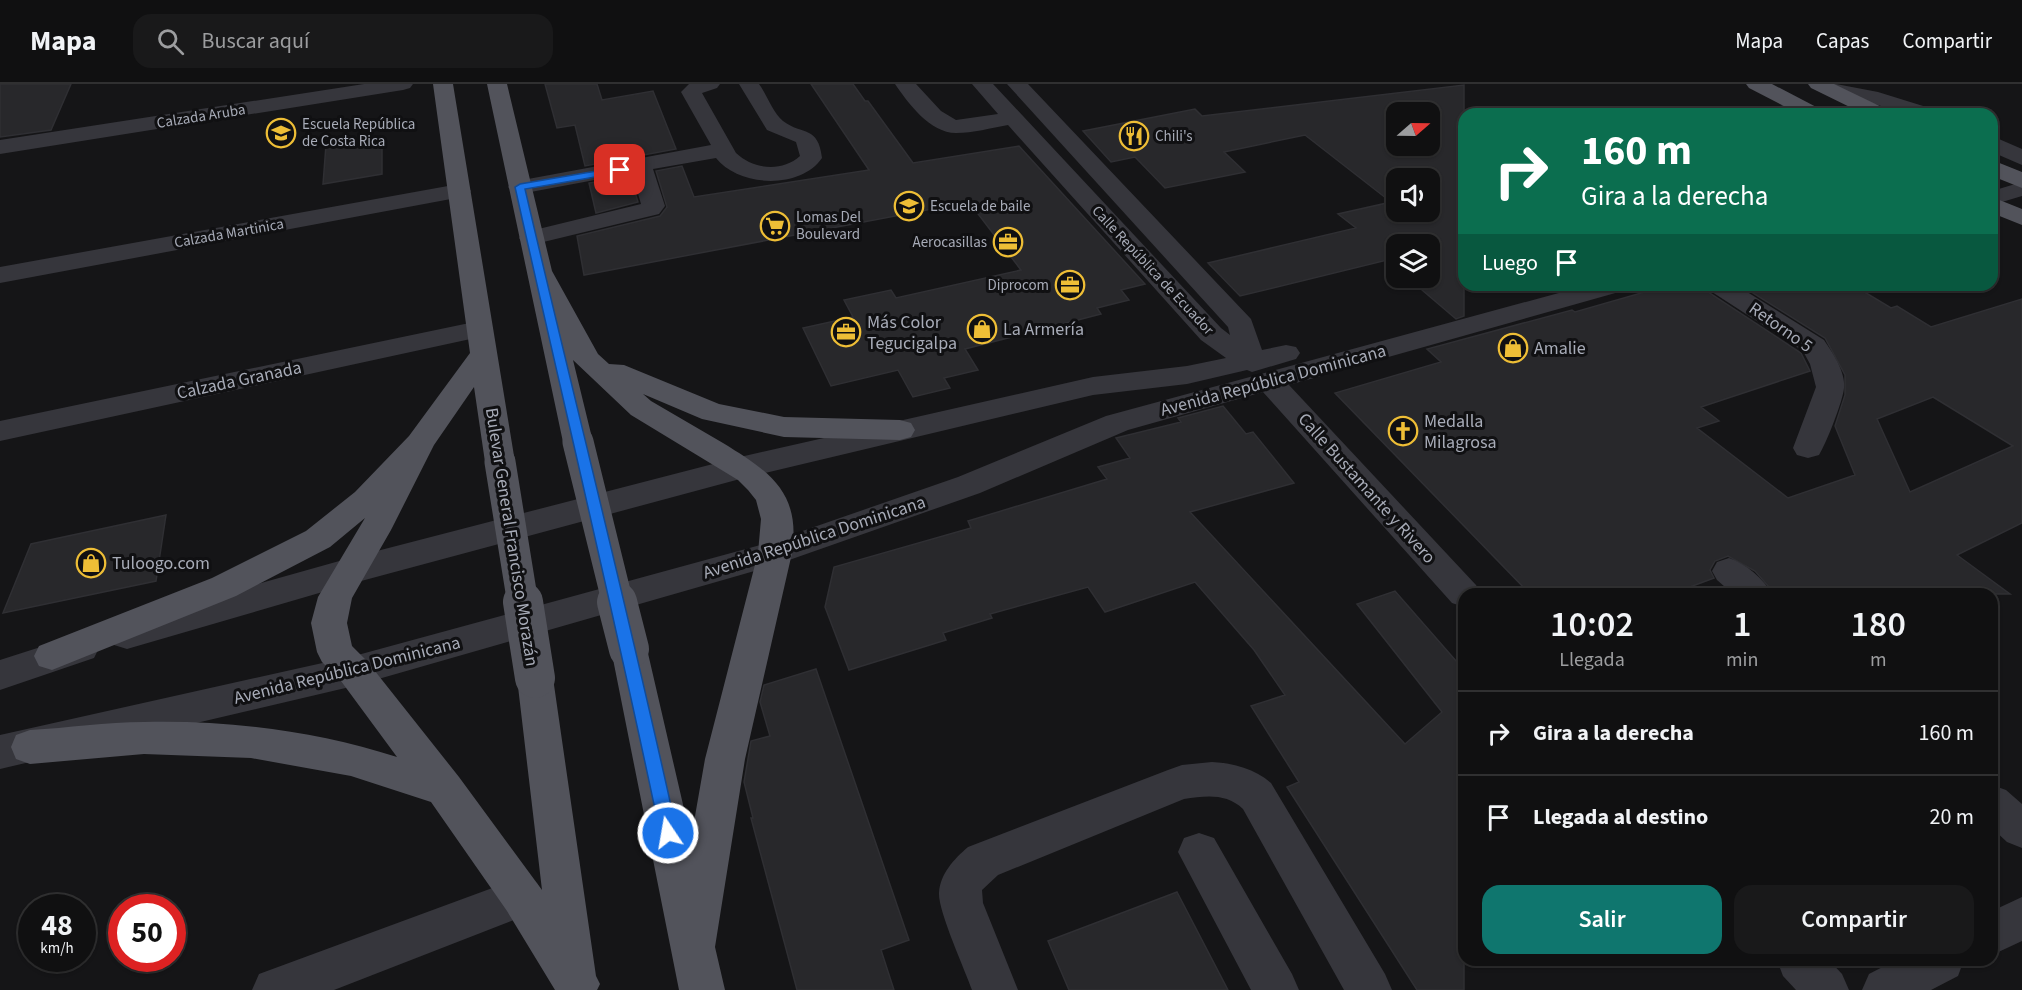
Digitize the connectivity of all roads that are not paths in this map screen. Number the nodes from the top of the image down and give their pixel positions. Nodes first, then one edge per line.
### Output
1 (403, 84) edge
2 (443, 84) edge
3 (497, 84) edge
4 (710, 84) edge
5 (749, 84) edge
6 (905, 84) edge
7 (982, 84) edge
8 (1017, 84) edge
9 (1756, 84) edge
10 (1823, 87) edge
11 (1804, 108) edge
12 (1868, 108) edge
13 (1910, 108) edge
14 (1013, 118) junction
15 (1998, 146) edge
16 (0, 147) edge
17 (722, 150) junction
18 (2022, 158) edge
19 (640, 166) junction
20 (1998, 170) edge
21 (2022, 181) edge
22 (520, 187) junction
23 (2022, 189) edge
24 (459, 191) junction
25 (1998, 196) edge
26 (1998, 207) edge
27 (2022, 218) edge
28 (534, 252) junction
29 (0, 275) edge
30 (1525, 291) edge
31 (1592, 291) edge
32 (1727, 291) edge
33 (480, 342) junction
34 (586, 358) junction
35 (1261, 372) junction
36 (900, 430) junction
37 (0, 431) edge
38 (420, 443) junction
39 (1808, 448) dead end
40 (740, 468) junction
41 (776, 554) junction
42 (1729, 571) dead end
43 (350, 572) junction
44 (1459, 588) edge
45 (1748, 588) edge
46 (52, 656) junction
47 (354, 671) junction
48 (0, 675) edge
49 (15, 749) edge
50 (445, 789) junction
51 (1998, 808) edge
52 (2022, 830) edge
53 (1199, 852) dead end
54 (522, 897) junction
55 (2022, 918) edge
56 (1998, 931) edge
57 (693, 947) junction
58 (1804, 966) edge
59 (1931, 966) edge
60 (577, 987) edge
61 (275, 990) edge
62 (702, 990) edge
63 (995, 990) edge
64 (1276, 990) edge
65 (1369, 990) edge
66 (1826, 990) edge
67 (1885, 990) edge

1 - 16 street, Calzada Aruba
2 - 24 main road, Bulevar General Francisco Morazán
3 - 22 main road
4 - 17 street
5 - 17 street
6 - 14 street
7 - 14 street, Calle República de Ecuador
8 - 35 street, Calle República de Ecuador
9 - 11 main road
10 - 12 main road
10 - 13 street
14 - 35 street, Calle República de Ecuador
15 - 18 street
17 - 19 street
19 - 22 street
19 - 28 street
20 - 21 main road
22 - 28 main road
23 - 25 street
24 - 29 street, Calzada Martinica
24 - 33 main road, Bulevar General Francisco Morazán
26 - 27 main road
28 - 34 main road
28 - 57 main road, bridge
30 - 35 street, Avenida República Dominicana
31 - 35 street, Avenida República Dominicana
32 - 39 street, Retorno 5
33 - 37 street, Calzada Granada
33 - 38 main road
33 - 60 main road, Bulevar General Francisco Morazán, bridge
34 - 36 main road
34 - 40 main road
35 - 36 street, Avenida República Dominicana
35 - 41 street, Avenida República Dominicana
35 - 44 street, Calle Bustamante y Rivero
36 - 40 street, Avenida República Dominicana
38 - 43 main road
38 - 46 main road
40 - 41 main road
40 - 43 street, Avenida República Dominicana
41 - 47 street, Avenida República Dominicana
41 - 57 main road
42 - 45 street
43 - 46 street, Avenida República Dominicana
43 - 47 main road
46 - 48 street, Avenida República Dominicana
47 - 49 street, Avenida República Dominicana
47 - 50 main road
49 - 50 main road
50 - 54 main road
51 - 52 street
53 - 64 street
54 - 60 main road
54 - 61 street
55 - 56 street
57 - 62 main road
58 - 66 street
59 - 67 street
63 - 65 street

